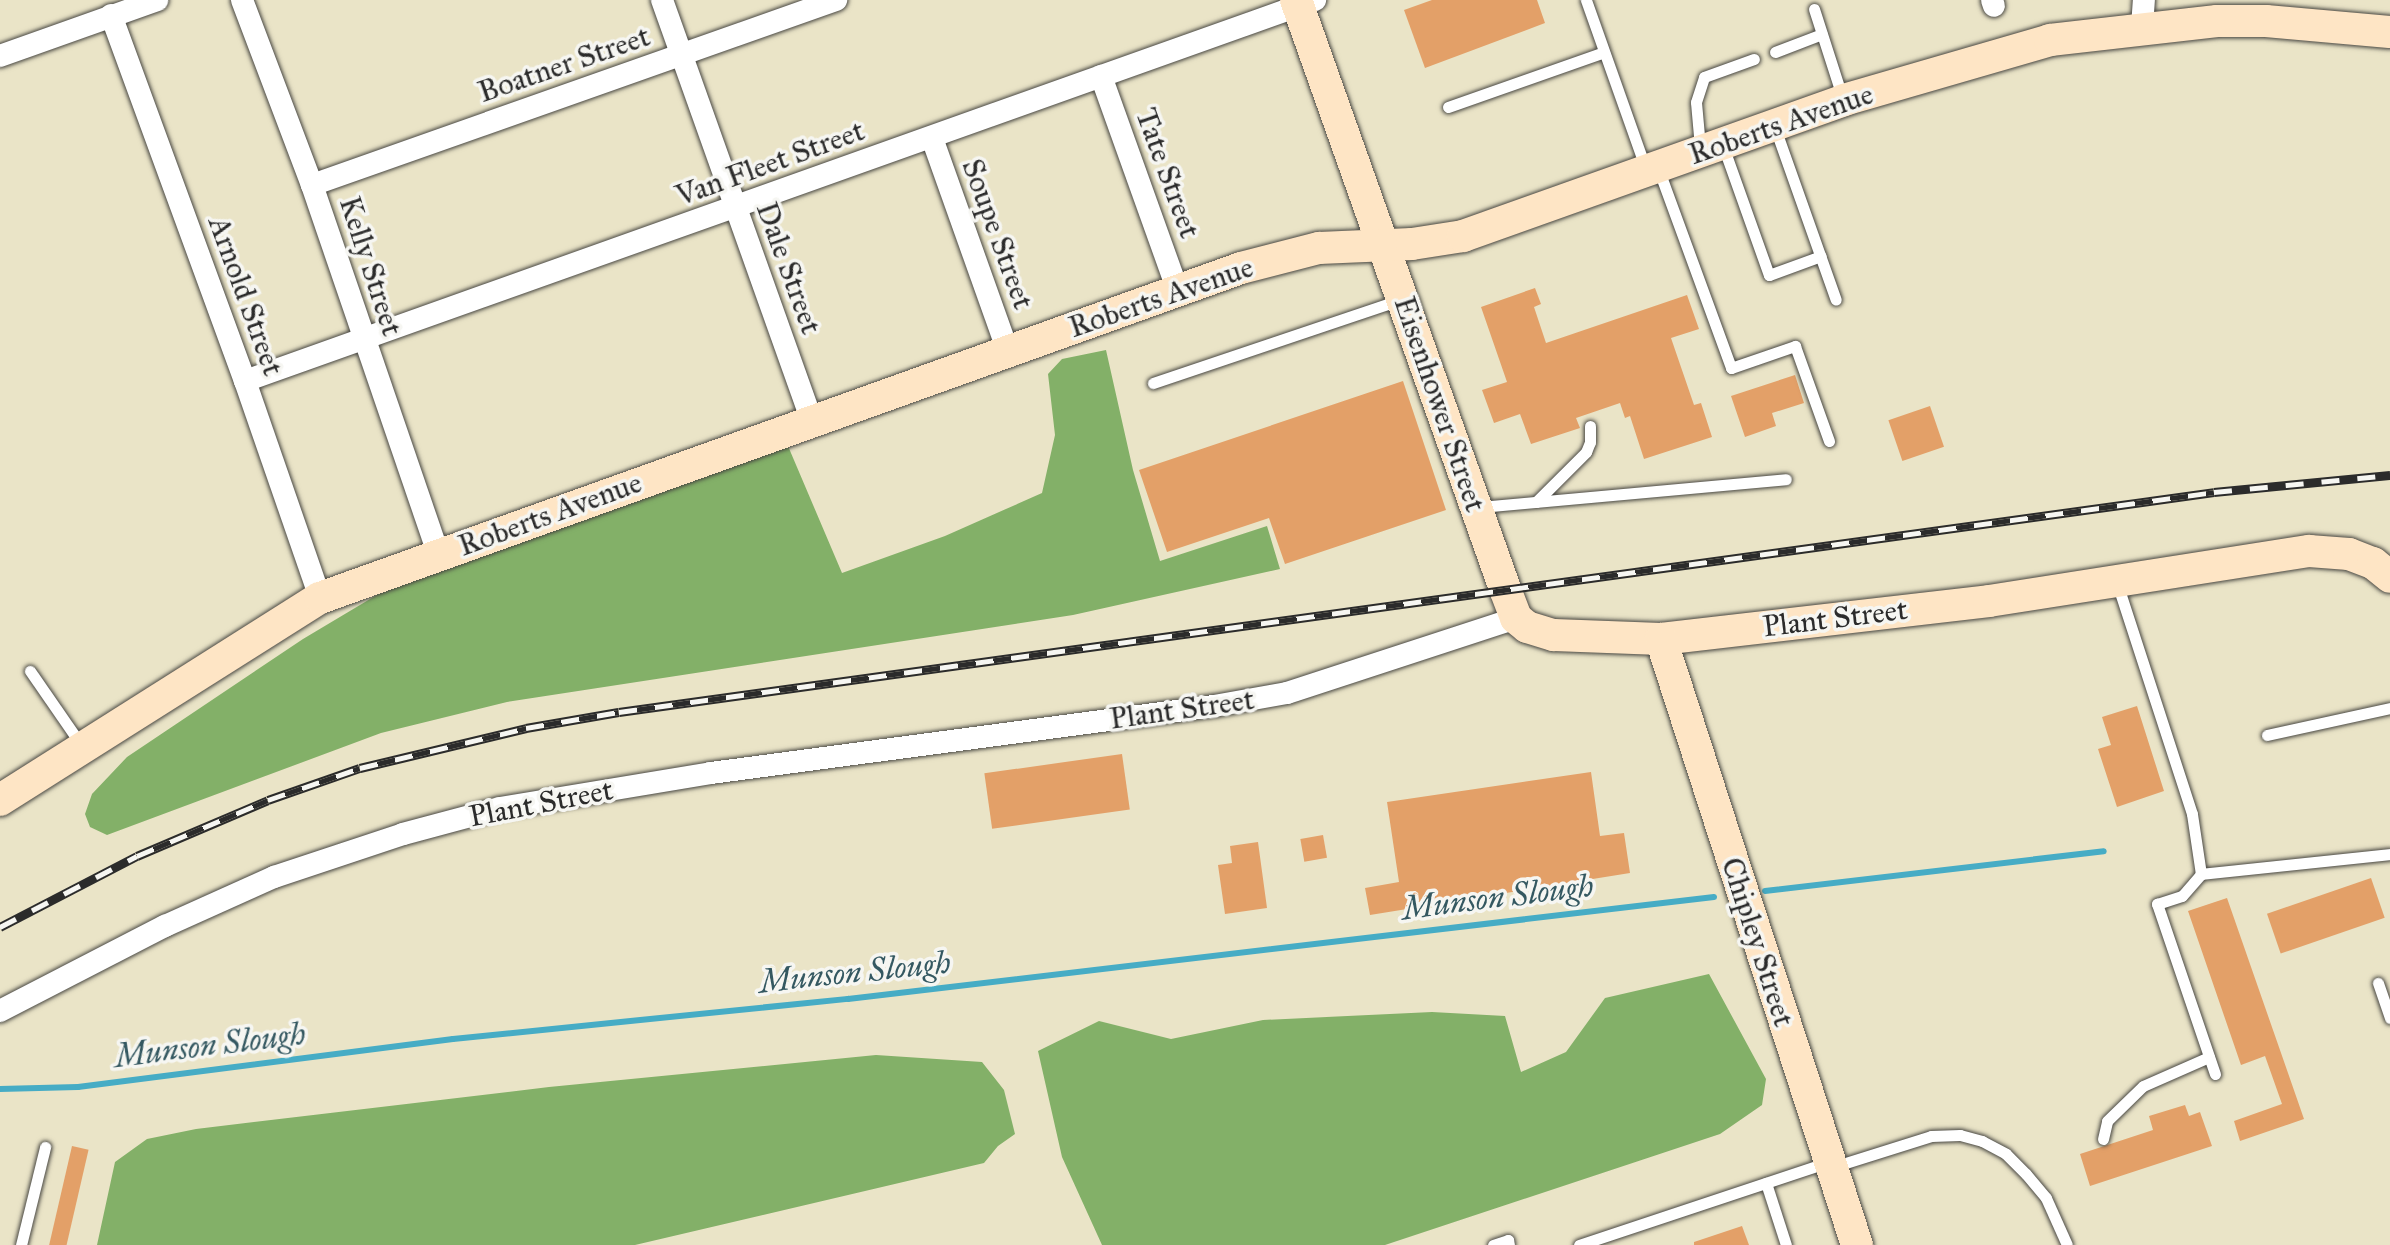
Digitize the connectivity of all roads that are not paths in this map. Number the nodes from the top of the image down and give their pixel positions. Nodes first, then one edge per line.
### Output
1 (157, 0) edge
2 (242, 0) edge
3 (662, 0) edge
4 (836, 0) edge
5 (1586, 0) edge
6 (1303, 2) edge
7 (1814, 9) dead end
8 (2143, 13) edge
9 (111, 15) junction
10 (2390, 32) edge
11 (1822, 34) junction
12 (1604, 52) junction
13 (1775, 52) dead end
14 (681, 55) junction
15 (0, 56) edge
16 (1754, 59) dead end
17 (1101, 76) junction
18 (1844, 100) junction
19 (1448, 107) dead end
20 (1774, 126) junction
21 (932, 138) junction
22 (1712, 148) junction
23 (1652, 170) junction
24 (312, 185) junction
25 (1364, 190) junction
26 (736, 208) junction
27 (1383, 245) junction
28 (1319, 248) junction
29 (1821, 256) junction
30 (1178, 291) junction
31 (1403, 299) junction
32 (1836, 300) dead end
33 (363, 339) junction
34 (1008, 351) junction
35 (245, 381) junction
36 (1153, 383) dead end
37 (812, 421) junction
38 (1590, 426) dead end
39 (1829, 441) dead end
40 (1786, 479) dead end
41 (1536, 502) junction
42 (1476, 507) junction
43 (438, 553) junction
44 (2387, 571) edge
45 (2116, 581) junction
46 (320, 598) junction
47 (1516, 618) junction
48 (1661, 639) junction
49 (30, 671) dead end
50 (2390, 708) edge
51 (2267, 735) dead end
52 (82, 747) junction
53 (0, 800) edge
54 (2390, 854) edge
55 (2201, 874) junction
56 (2378, 983) dead end
57 (0, 1011) edge
58 (2390, 1018) edge
59 (2209, 1057) junction
60 (2215, 1074) dead end
61 (2103, 1139) dead end
62 (45, 1147) dead end
63 (1831, 1165) junction
64 (1766, 1183) junction
65 (21, 1245) edge
66 (1493, 1245) edge
67 (1509, 1245) edge
68 (1579, 1245) edge
69 (1786, 1245) edge
70 (1857, 1245) edge
71 (2067, 1245) edge

1 - 9 street
2 - 24 street, Kelly Street
3 - 14 street, Dale Street
4 - 14 street, Boatner Street
5 - 12 lane
6 - 17 street, Van Fleet Street
6 - 25 street, Eisenhower Street
7 - 11 lane
8 - 10 street, Roberts Avenue
8 - 18 street, Roberts Avenue
9 - 15 street
9 - 35 street, Arnold Street
11 - 13 lane
11 - 18 lane
12 - 19 lane
12 - 23 lane
14 - 24 street, Boatner Street
14 - 26 street, Dale Street
16 - 22 lane
17 - 21 street, Van Fleet Street
17 - 30 street, Tate Street
18 - 20 street, Roberts Avenue
20 - 22 street, Roberts Avenue
20 - 29 lane
21 - 26 street, Van Fleet Street
21 - 34 street, Soupe Street
22 - 23 street, Roberts Avenue
22 - 29 lane
23 - 27 street, Roberts Avenue
23 - 39 lane
24 - 33 street, Kelly Street
25 - 27 street, Eisenhower Street
25 - 28 street
26 - 33 street, Van Fleet Street
26 - 37 street, Dale Street
27 - 28 street, Roberts Avenue
27 - 31 street, Eisenhower Street
28 - 30 street, Roberts Avenue
29 - 32 lane
30 - 34 street, Roberts Avenue
31 - 36 lane
31 - 42 street, Eisenhower Street
33 - 35 street, Van Fleet Street
33 - 43 street, Kelly Street
34 - 37 street, Roberts Avenue
35 - 46 street, Arnold Street
37 - 43 street, Roberts Avenue
38 - 41 lane
40 - 41 lane
41 - 42 lane
42 - 47 street, Eisenhower Street
43 - 46 street, Roberts Avenue
44 - 45 street, Plant Street
45 - 48 street, Plant Street
45 - 55 lane
46 - 52 street, Roberts Avenue
47 - 48 street, Plant Street
47 - 57 street, Plant Street
48 - 63 street, Chipley Street
49 - 52 lane
50 - 51 lane
52 - 53 street, Roberts Avenue
54 - 55 lane
55 - 59 lane
56 - 58 lane
59 - 60 lane
59 - 61 lane
62 - 65 lane
63 - 64 lane
63 - 70 street, Chipley Street
63 - 71 lane
64 - 68 lane
64 - 69 lane
66 - 67 lane

